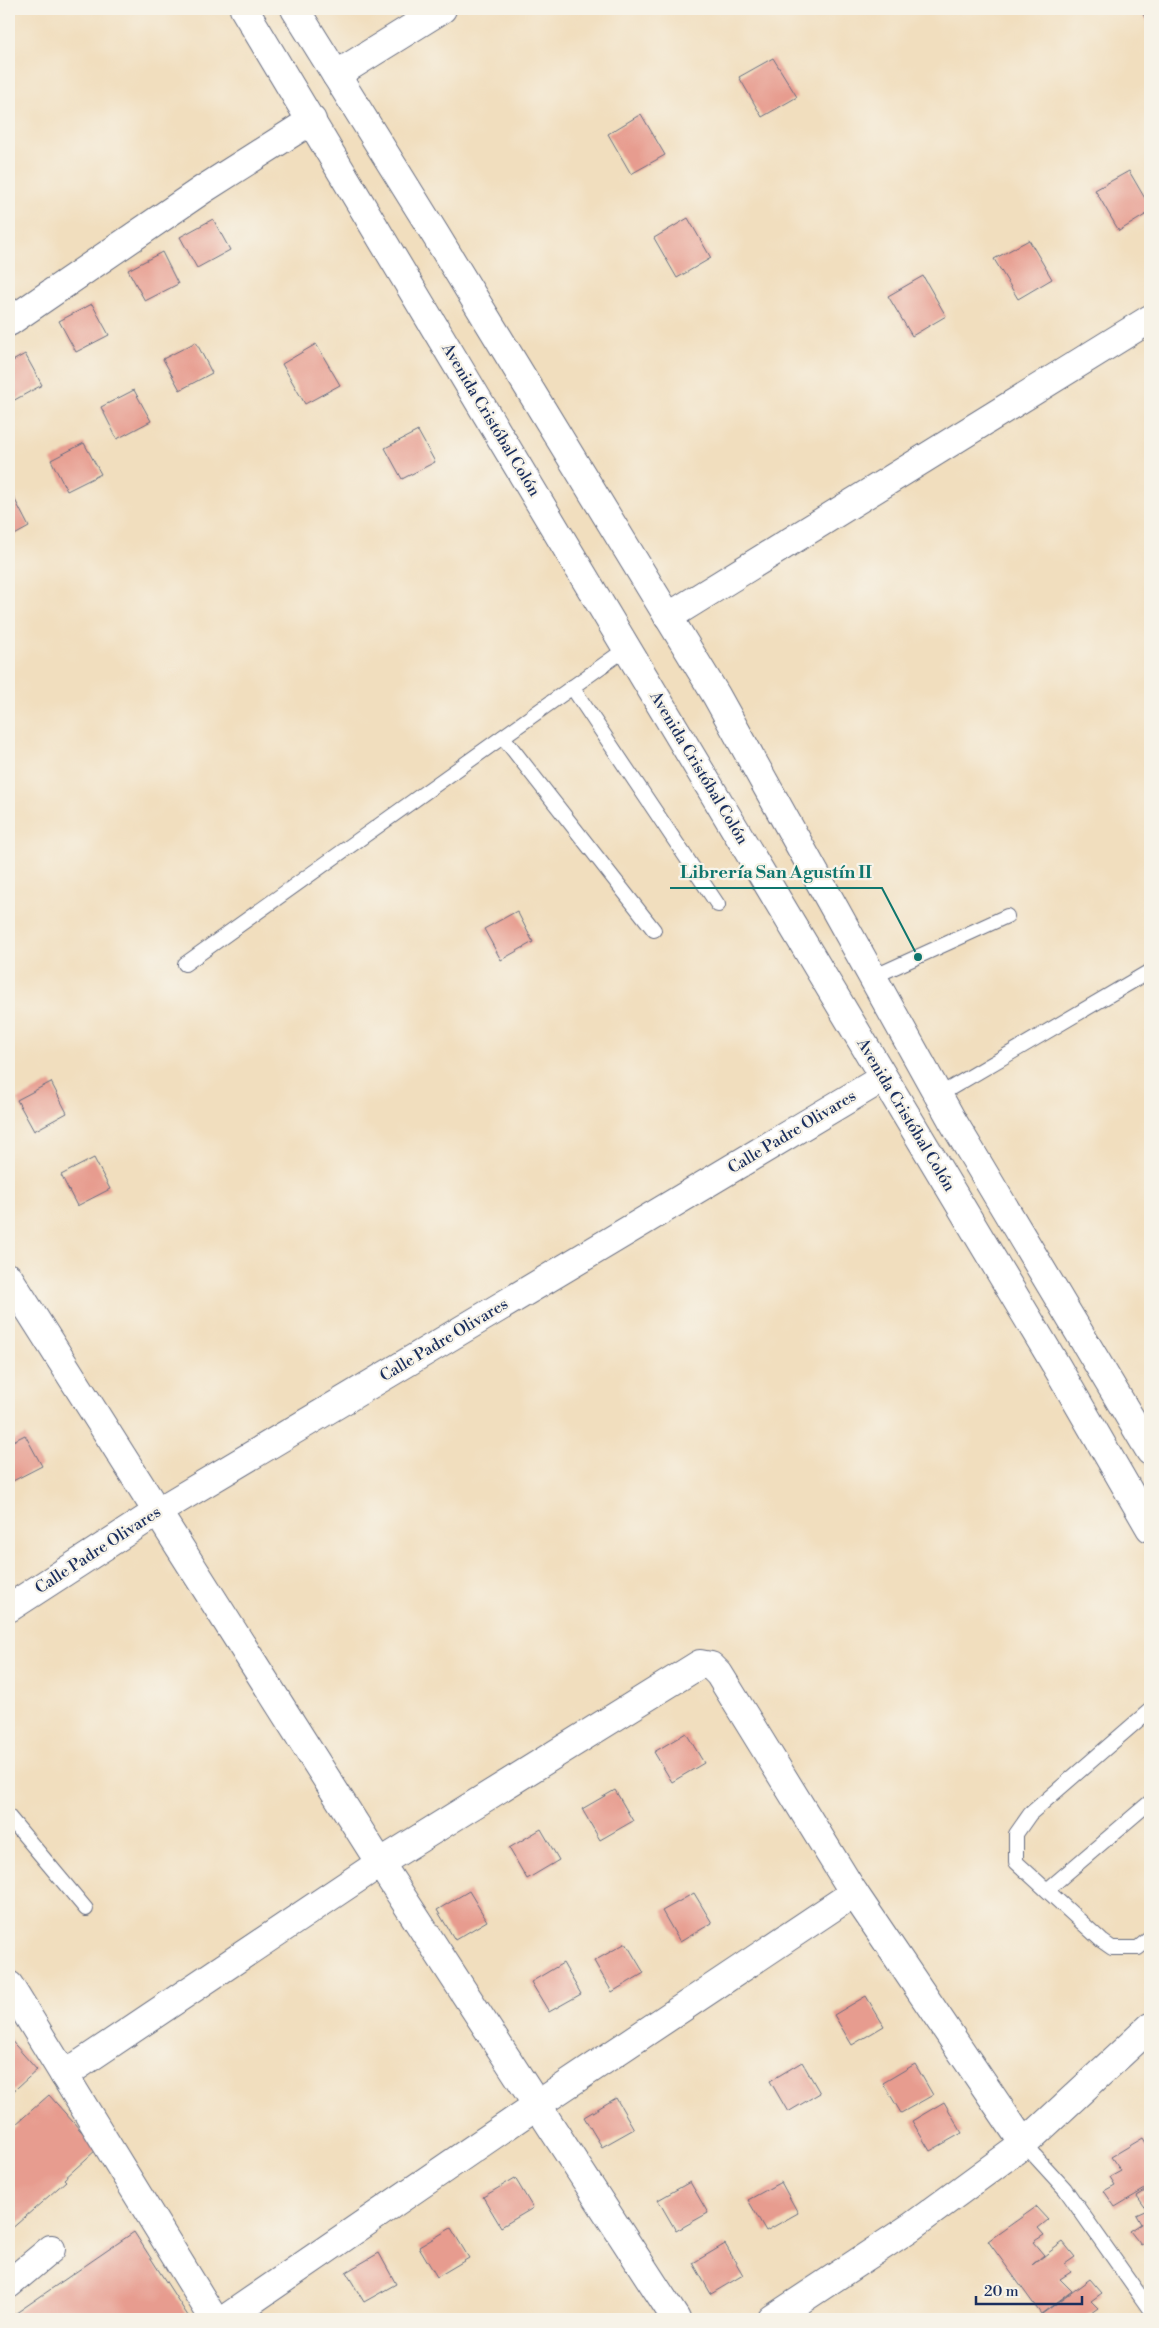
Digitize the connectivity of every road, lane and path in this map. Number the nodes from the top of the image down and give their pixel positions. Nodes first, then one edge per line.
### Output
1 (244, 9) edge
2 (295, 9) edge
3 (442, 9) edge
4 (336, 75) junction
5 (312, 120) junction
6 (1150, 318) edge
7 (9, 322) edge
8 (668, 617) junction
9 (627, 648) junction
10 (572, 687) junction
11 (503, 737) junction
12 (718, 905) dead end
13 (1006, 916) dead end
14 (654, 930) dead end
15 (186, 964) dead end
16 (1150, 971) edge
17 (873, 977) junction
18 (883, 1078) junction
19 (938, 1095) junction
20 (9, 1278) edge
21 (1150, 1451) edge
22 (157, 1512) junction
23 (1150, 1528) edge
24 (9, 1608) edge
25 (1150, 1710) edge
26 (1150, 1802) edge
27 (9, 1817) edge
28 (380, 1863) junction
29 (1047, 1890) junction
30 (854, 1893) junction
31 (86, 1909) dead end
32 (1150, 1938) edge
33 (9, 1985) edge
34 (1150, 2027) edge
35 (64, 2075) junction
36 (537, 2104) junction
37 (1024, 2144) junction
38 (50, 2249) dead end
39 (9, 2284) edge
40 (1150, 2310) edge
41 (214, 2319) edge
42 (225, 2319) edge
43 (676, 2319) edge
44 (772, 2319) edge

1 - 5 street, Avenida Cristóbal Colón
2 - 4 street
3 - 4 street
4 - 8 street
5 - 7 street
5 - 9 street, Avenida Cristóbal Colón
6 - 8 street
8 - 17 street
9 - 10 lane
9 - 18 street, Avenida Cristóbal Colón
10 - 11 lane
10 - 12 lane
11 - 14 lane
11 - 15 lane
13 - 17 lane
16 - 19 lane
17 - 19 street
18 - 22 street, Calle Padre Olivares
18 - 23 street, Avenida Cristóbal Colón
19 - 21 street
20 - 22 street
22 - 24 street, Calle Padre Olivares
22 - 28 street
25 - 29 lane
26 - 29 lane
27 - 31 lane
28 - 30 street
28 - 35 street
28 - 36 street
29 - 32 lane
30 - 36 street
30 - 37 street
33 - 35 street
34 - 37 street
35 - 41 street
36 - 42 street
36 - 43 street
37 - 40 lane
37 - 44 street
38 - 39 street

